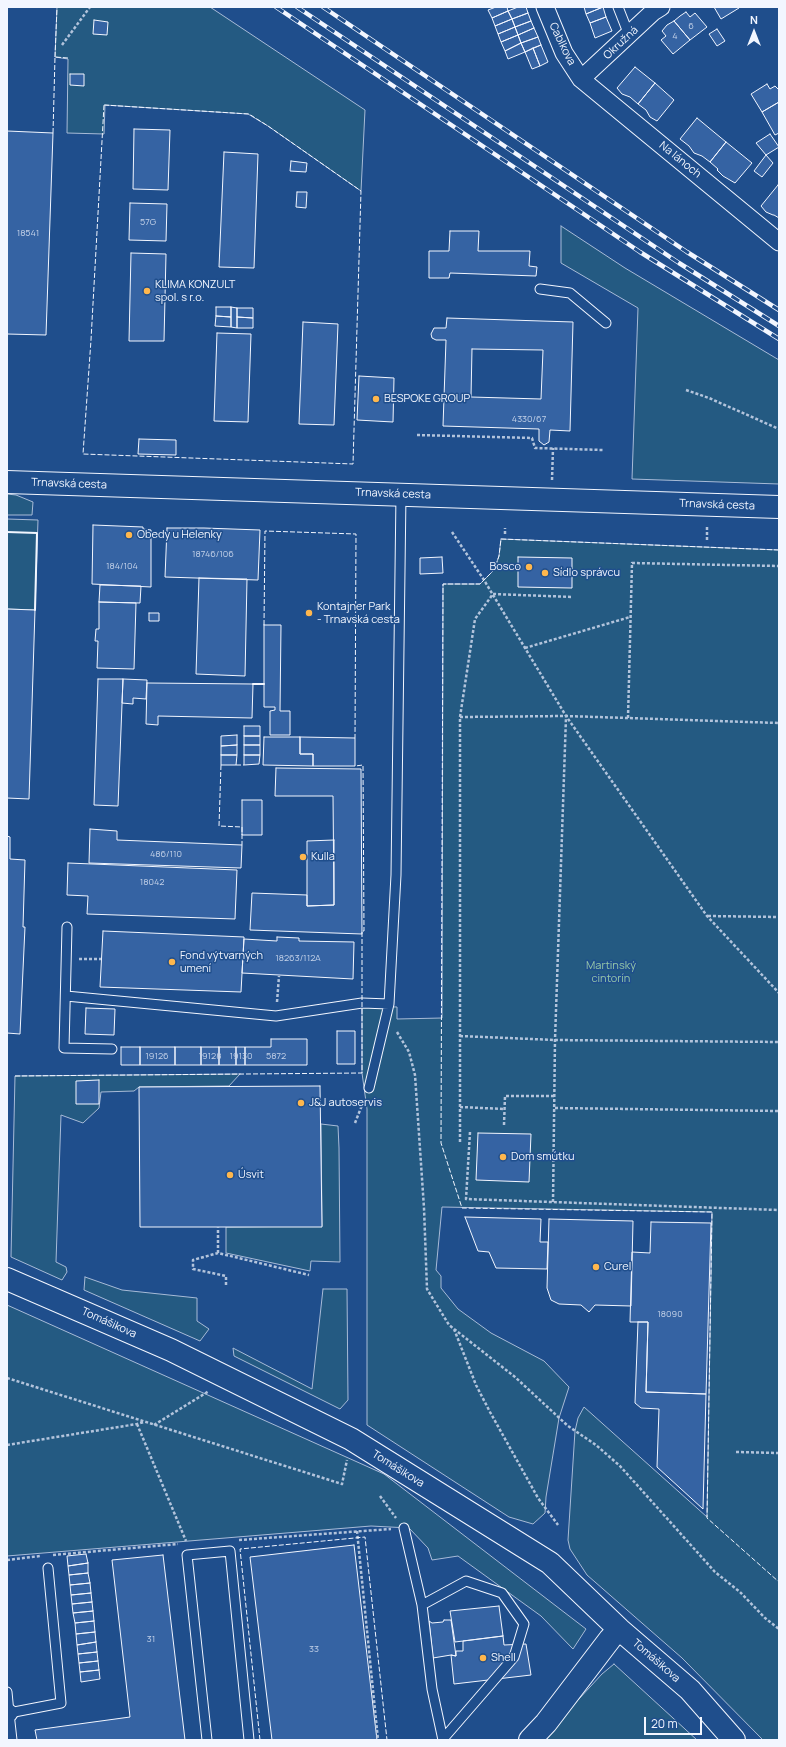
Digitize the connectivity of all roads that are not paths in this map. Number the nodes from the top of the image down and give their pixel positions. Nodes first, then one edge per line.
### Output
1 (545, 7) edge
2 (618, 7) edge
3 (661, 7) edge
4 (629, 35) junction
5 (582, 79) junction
6 (779, 242) edge
7 (540, 289) dead end
8 (606, 323) dead end
9 (7, 482) edge
10 (401, 494) junction
11 (779, 508) edge
12 (67, 927) dead end
13 (66, 996) junction
14 (389, 1004) junction
15 (112, 1049) dead end
16 (369, 1088) dead end
17 (7, 1279) edge
18 (404, 1528) road end
19 (48, 1568) dead end
20 (422, 1605) junction
21 (619, 1629) junction
22 (7, 1692) edge
23 (8, 1713) edge
24 (443, 1739) edge
25 (12, 1740) edge
26 (207, 1740) edge
27 (249, 1740) edge
28 (530, 1740) edge
29 (734, 1740) edge

1 - 5 street, Cablkova
2 - 4 lane
3 - 4 street, Okružná
4 - 5 street, Okružná
5 - 6 street, Na lánoch
7 - 8 lane
9 - 10 main road, Trnavská cesta
10 - 11 main road, Trnavská cesta
10 - 14 lane
12 - 13 lane
13 - 14 lane
13 - 15 lane
14 - 16 lane
17 - 21 main road, Tomášikova
18 - 20 lane
19 - 23 lane
20 - 24 lane
20 - 24 lane
21 - 28 main road
21 - 29 main road, Tomášikova
22 - 23 lane
23 - 25 lane
26 - 27 lane

